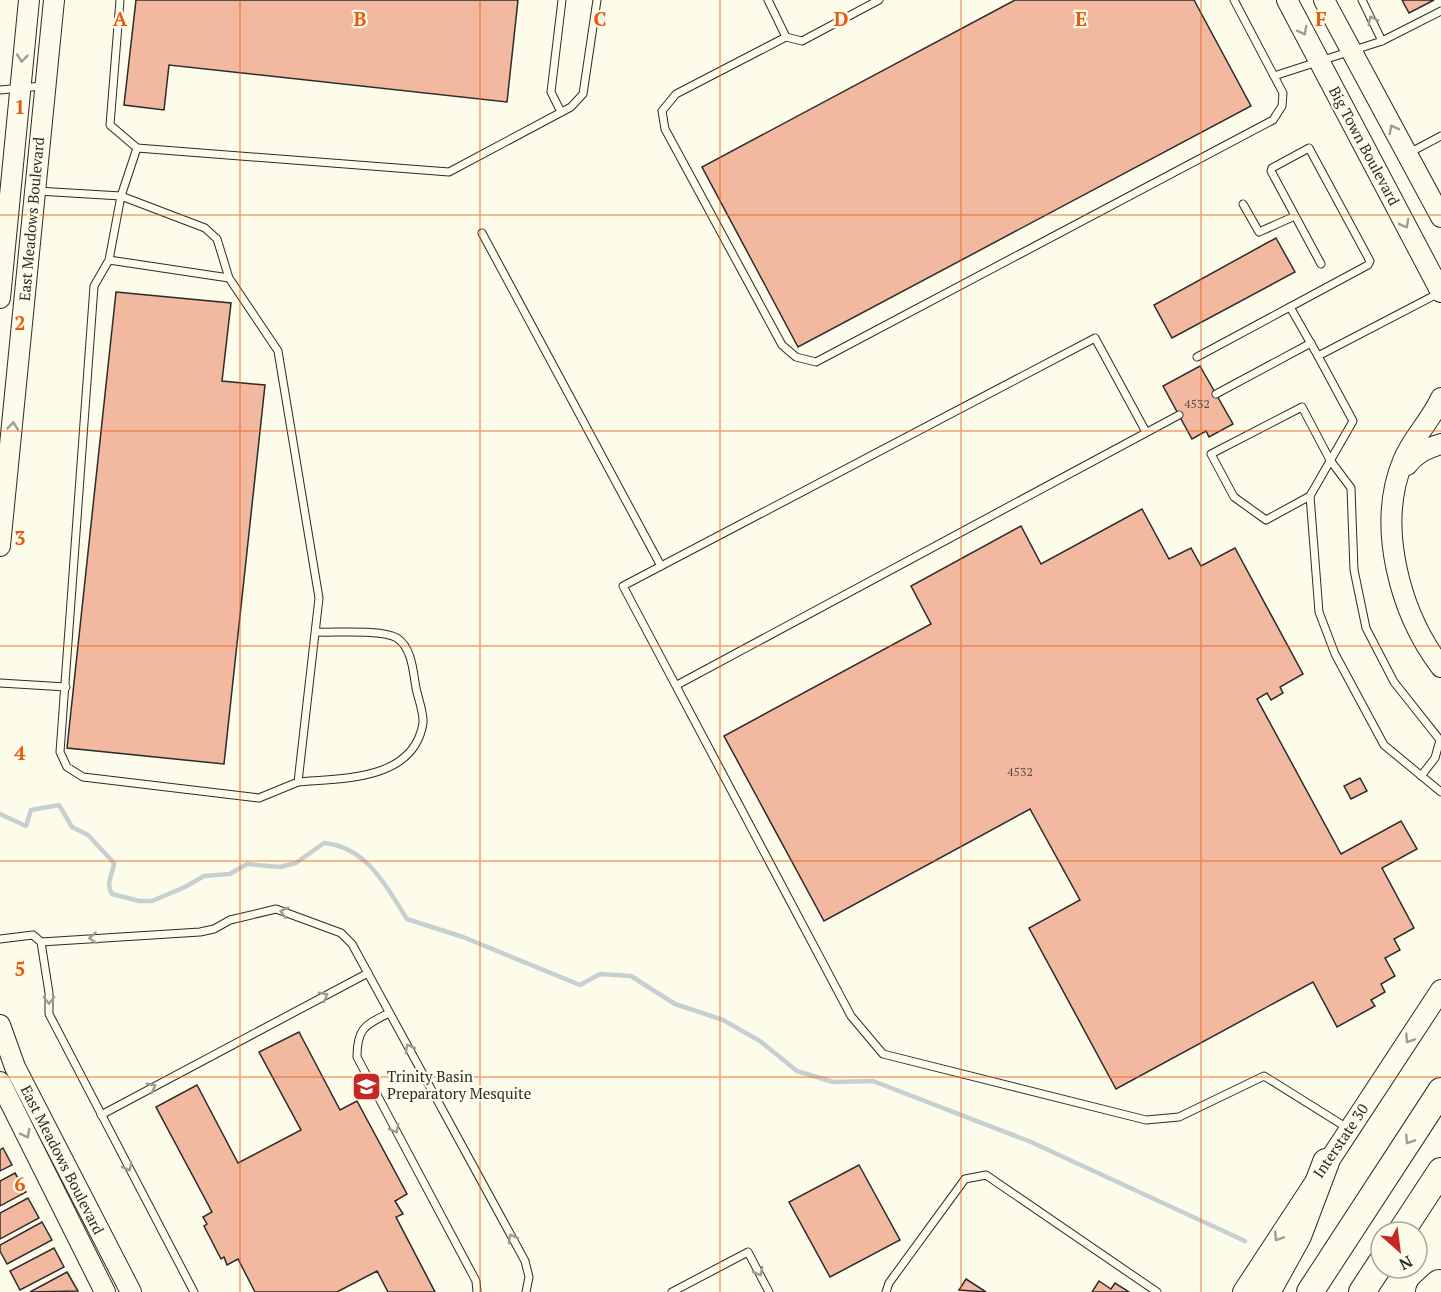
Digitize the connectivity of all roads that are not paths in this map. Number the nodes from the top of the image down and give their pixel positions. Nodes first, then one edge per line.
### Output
1 (29, 0) edge
2 (54, 0) edge
3 (120, 0) edge
4 (562, 0) edge
5 (597, 0) edge
6 (768, 0) edge
7 (879, 0) edge
8 (1234, 0) edge
9 (1287, 0) edge
10 (1324, 0) edge
11 (1362, 0) edge
12 (1441, 11) edge
13 (786, 37) junction
14 (1382, 40) junction
15 (1352, 52) junction
16 (1319, 61) junction
17 (1274, 76) junction
18 (45, 85) junction
19 (9, 89) edge
20 (561, 112) junction
21 (1441, 136) edge
22 (136, 148) junction
23 (1407, 154) junction
24 (34, 191) junction
25 (122, 196) junction
26 (1243, 204) dead end
27 (1295, 216) junction
28 (1441, 217) edge
29 (482, 233) dead end
30 (109, 260) junction
31 (1321, 264) dead end
32 (12, 276) edge
33 (229, 278) junction
34 (1441, 292) edge
35 (0, 298) edge
36 (1290, 307) junction
37 (1311, 343) junction
38 (1318, 356) junction
39 (1197, 357) dead end
40 (1215, 394) dead end
41 (1441, 398) edge
42 (1179, 415) dead end
43 (1146, 432) junction
44 (1441, 444) edge
45 (1330, 460) junction
46 (1399, 477) junction
47 (1310, 496) junction
48 (0, 546) edge
49 (661, 566) junction
50 (316, 632) junction
51 (1441, 667) edge
52 (0, 683) edge
53 (677, 685) junction
54 (66, 687) junction
55 (1441, 741) edge
56 (1421, 776) junction
57 (298, 782) junction
58 (1441, 792) edge
59 (0, 939) edge
60 (41, 942) junction
61 (368, 973) junction
62 (1441, 990) edge
63 (390, 1013) junction
64 (0, 1025) edge
65 (0, 1082) edge
66 (1441, 1091) edge
67 (101, 1115) junction
68 (1349, 1129) junction
69 (1326, 1162) junction
70 (1441, 1171) edge
71 (1409, 1220) edge
72 (105, 1292) edge
73 (131, 1292) edge
74 (194, 1292) edge
75 (477, 1292) edge
76 (526, 1292) edge
77 (672, 1292) edge
78 (769, 1292) edge
79 (886, 1292) edge
80 (1157, 1292) edge
81 (1243, 1292) edge
82 (1267, 1292) edge
83 (1310, 1292) edge

1 -> 19 street, East Meadows Boulevard
2 - 18 street, East Meadows Boulevard
3 - 22 lane
4 - 20 lane
5 - 20 lane
6 - 13 lane
7 - 13 lane
8 - 17 lane
9 -> 16 street, Big Town Boulevard
10 - 15 street
14 -> 11 lane
12 - 14 lane
13 - 17 lane
14 - 15 lane
15 - 16 lane
23 -> 15 street
16 - 17 lane
16 -> 34 street, Big Town Boulevard
18 - 19 lane
18 - 24 street, East Meadows Boulevard
19 - 32 street, East Meadows Boulevard
20 - 22 lane
21 - 23 lane
22 - 25 lane
23 - 28 street
24 - 25 lane
24 - 32 street, East Meadows Boulevard
25 - 30 lane
25 - 33 lane
26 - 27 lane
27 - 31 lane
27 - 36 lane
29 - 49 lane
30 - 33 lane
30 - 54 lane
32 - 35 street, East Meadows Boulevard
48 -> 32 street, East Meadows Boulevard
33 - 50 lane
34 - 38 lane
36 - 37 lane
36 - 39 lane
37 - 38 lane
37 - 40 lane
38 - 45 lane
41 - 46 street
42 - 43 lane
43 - 49 lane
43 - 53 lane
44 - 46 street
45 - 47 lane
45 - 47 lane
45 - 55 lane
46 - 51 street
47 - 56 lane
49 - 53 lane
50 - 57 lane
50 - 57 lane
52 - 54 lane
53 - 68 lane
54 - 57 lane
55 - 56 lane
56 - 58 lane
59 - 60 lane
61 -> 60 lane
60 -> 67 lane
61 - 63 lane
67 -> 61 lane
62 -> 68 street, Interstate 30
63 -> 75 lane
76 -> 63 lane
64 - 73 street, East Meadows Boulevard
65 -> 72 street, East Meadows Boulevard
66 -> 83 highway
67 -> 74 lane
68 - 69 street, Interstate 30
69 -> 81 street, Interstate 30
69 - 82 highway
70 - 71 highway
77 -> 78 lane
79 - 80 lane

